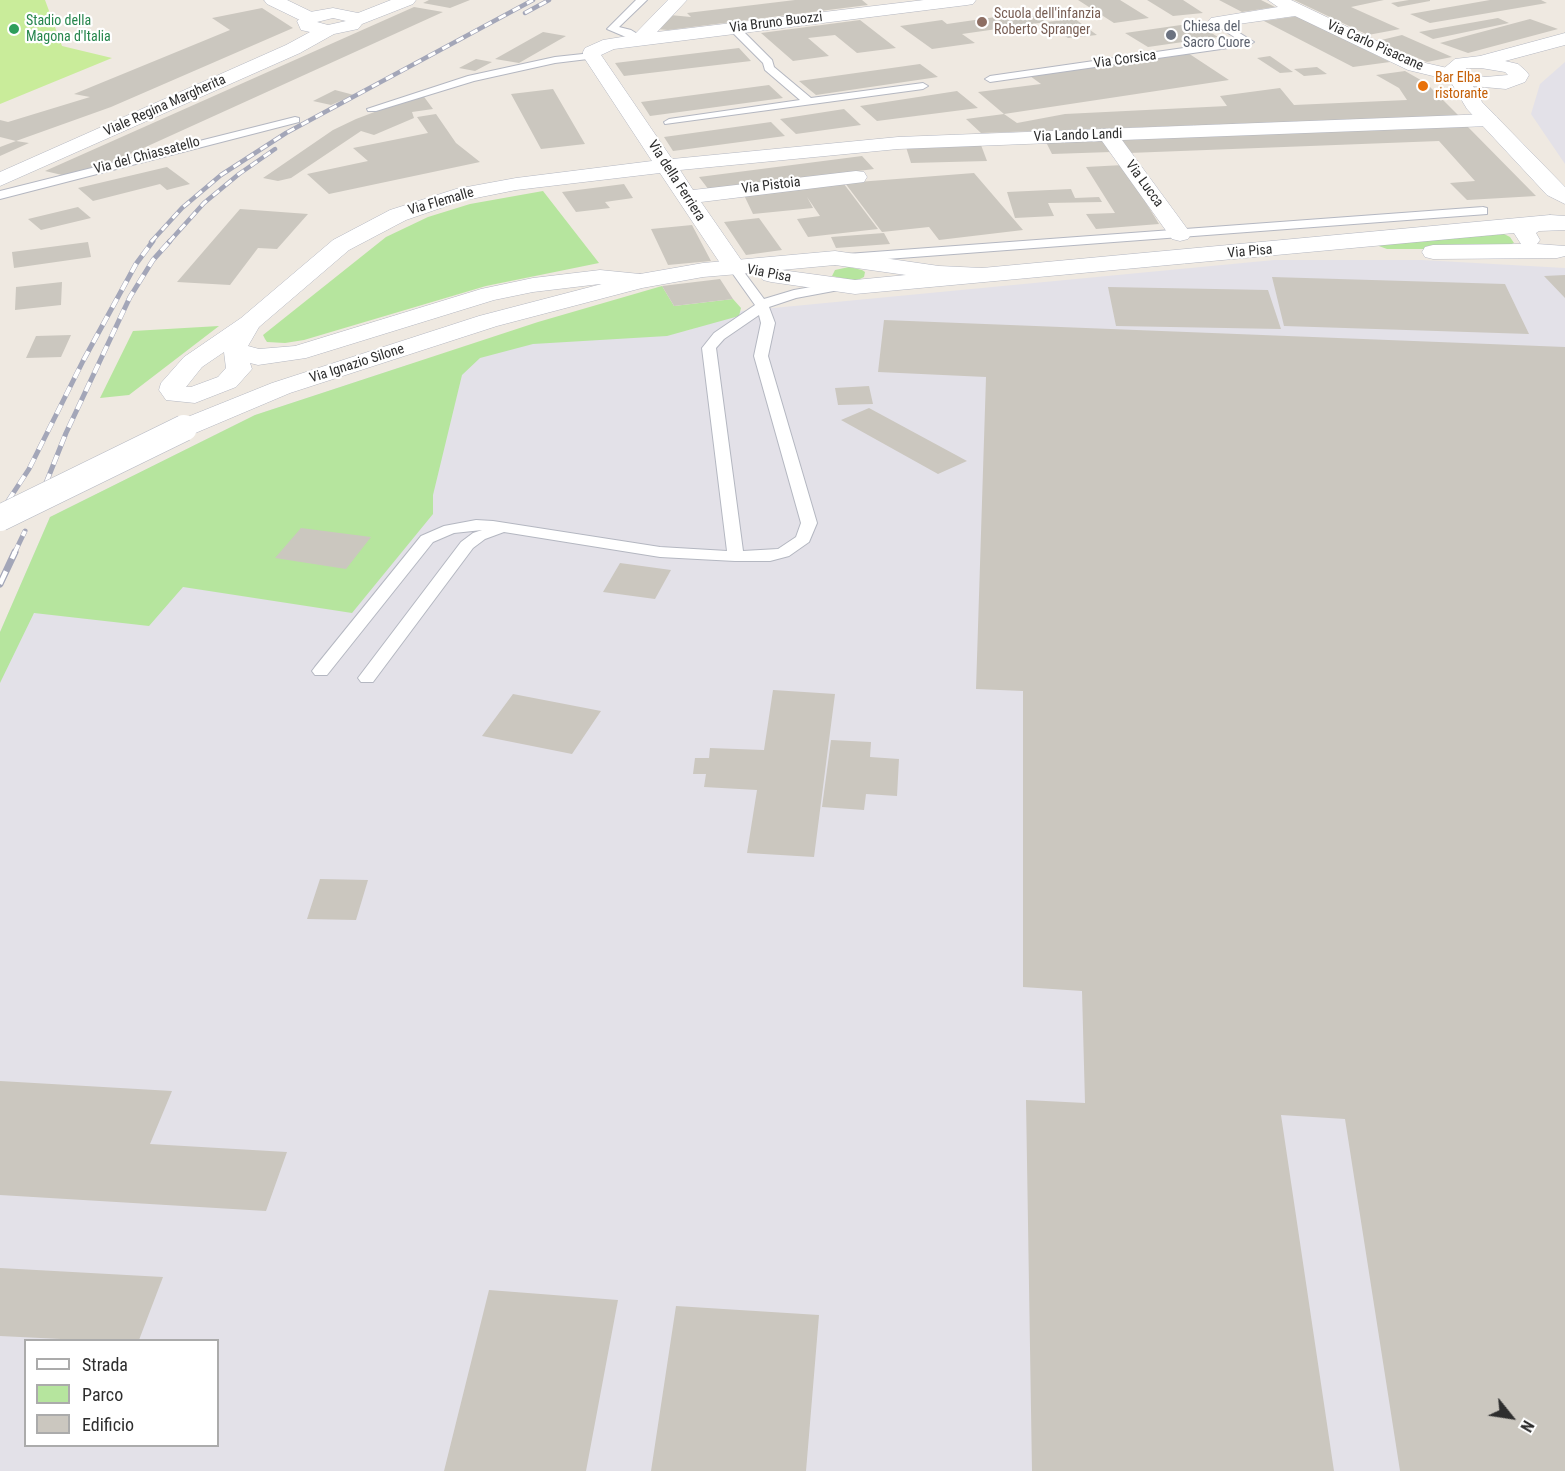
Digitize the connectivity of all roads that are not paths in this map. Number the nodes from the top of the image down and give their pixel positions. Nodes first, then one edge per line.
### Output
1 (273, 0) edge
2 (374, 0) edge
3 (406, 0) edge
4 (642, 0) edge
5 (678, 0) edge
6 (966, 0) edge
7 (1276, 0) edge
8 (899, 4) edge
9 (1297, 10) junction
10 (349, 17) junction
11 (308, 22) junction
12 (1217, 22) joint
13 (734, 28) junction
14 (328, 30) junction
15 (640, 40) junction
16 (1562, 40) edge
17 (592, 56) junction
18 (1481, 62) junction
19 (1516, 71) junction
20 (1458, 76) junction
21 (990, 79) dead end
22 (1496, 84) junction
23 (923, 86) dead end
24 (809, 102) junction
25 (372, 110) dead end
26 (295, 120) dead end
27 (1489, 120) junction
28 (669, 122) dead end
29 (1108, 135) junction
30 (0, 163) edge
31 (667, 166) junction
32 (856, 177) dead end
33 (0, 180) edge
34 (1560, 194) edge
35 (0, 195) edge
36 (686, 197) junction
37 (1483, 211) dead end
38 (1363, 219) junction
39 (1565, 223) edge
40 (1536, 224) junction
41 (1180, 234) junction
42 (1423, 234) junction
43 (1304, 247) junction
44 (1561, 251) edge
45 (835, 258) junction
46 (734, 267) junction
47 (876, 275) junction
48 (640, 281) junction
49 (839, 286) junction
50 (762, 306) junction
51 (250, 323) junction
52 (237, 351) junction
53 (0, 519) edge
54 (506, 528) junction
55 (735, 556) junction
56 (321, 670) dead end
57 (367, 678) dead end

1 - 11 street
2 - 10 street, Viale Regina Margherita
3 - 10 street, Viale Regina Margherita
4 - 15 lane
5 - 15 street
6 - 8 street, Via Bruno Buozzi
7 - 9 street, Via Carlo Pisacane
8 - 13 street, Via Bruno Buozzi
9 - 12 street, Via Corsica
9 - 20 street, Via Carlo Pisacane
10 - 11 street, Viale Regina Margherita
10 - 14 street, Viale Regina Margherita
11 - 14 street, Viale Regina Margherita
11 - 30 street, Viale Regina Margherita
12 - 21 lane, Via Corsica
13 - 15 street, Via Bruno Buozzi
13 - 24 lane
14 - 33 street, Viale Regina Margherita
15 - 17 street, Via Bruno Buozzi
16 - 18 street
16 - 19 street
17 - 25 lane
17 - 31 street, Via della Ferriera
18 - 19 street
18 - 20 street
19 - 22 street
20 - 22 street, Via Carlo Pisacane
20 - 27 street
22 - 27 street
23 - 24 lane
24 - 28 lane
26 - 35 lane, Via del Chiassatello
27 - 29 street, Via Lando Landi
27 - 34 street
29 - 31 street, Via Lando Landi
29 - 41 street, Via Lucca
31 - 36 street, Via della Ferriera
31 - 51 street, Via Flemalle
32 - 36 street, Via Pistoia
34 - 40 street
36 - 46 street, Via della Ferriera
37 - 38 lane
38 - 41 lane
38 - 42 lane
39 - 40 street, Via Pisa
40 - 42 street, Via Pisa
40 - 44 street
41 - 45 lane
42 - 43 street, Via Pisa
43 - 44 street, Via Pisa
43 - 47 street, Via Pisa
45 - 46 street, Via Pisa
45 - 47 street, Via Pisa
46 - 48 street, Via Ignazio Silone
46 - 49 street, Via Pisa
46 - 50 lane, Via della Ferriera
47 - 49 street, Via Pisa
48 - 52 street
48 - 53 street, Via Ignazio Silone, bridge
49 - 50 lane
50 - 55 lane
50 - 55 lane
51 - 52 street, Via Flemalle
51 - 52 street, Via Flemalle
54 - 55 lane
54 - 56 lane
54 - 57 lane

